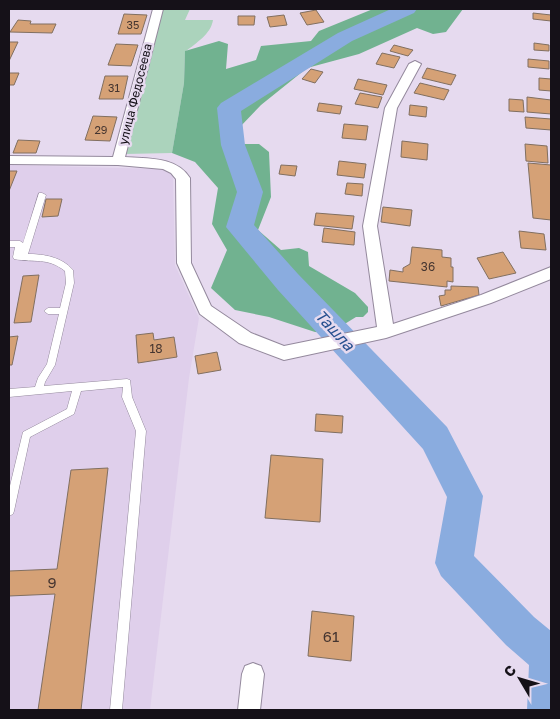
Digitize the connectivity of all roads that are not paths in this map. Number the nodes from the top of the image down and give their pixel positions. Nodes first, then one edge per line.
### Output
1 (158, 9) edge
2 (415, 64) dead end
3 (9, 160) edge
4 (118, 161) junction
5 (42, 195) dead end
6 (9, 244) edge
7 (23, 257) junction
8 (551, 273) edge
9 (48, 311) dead end
10 (64, 311) junction
11 (386, 332) junction
12 (78, 387) junction
13 (39, 390) junction
14 (9, 393) edge
15 (9, 511) edge
16 (253, 674) dead end
17 (116, 710) edge
18 (249, 710) edge

1 - 4 street, улица Федосеева
2 - 11 street
3 - 4 street, улица Федосеева
4 - 11 street
5 - 7 lane
6 - 7 lane
7 - 10 lane
8 - 11 street
9 - 10 lane
10 - 13 lane
12 - 13 lane
12 - 15 lane
12 - 17 lane
13 - 14 lane
16 - 18 street

